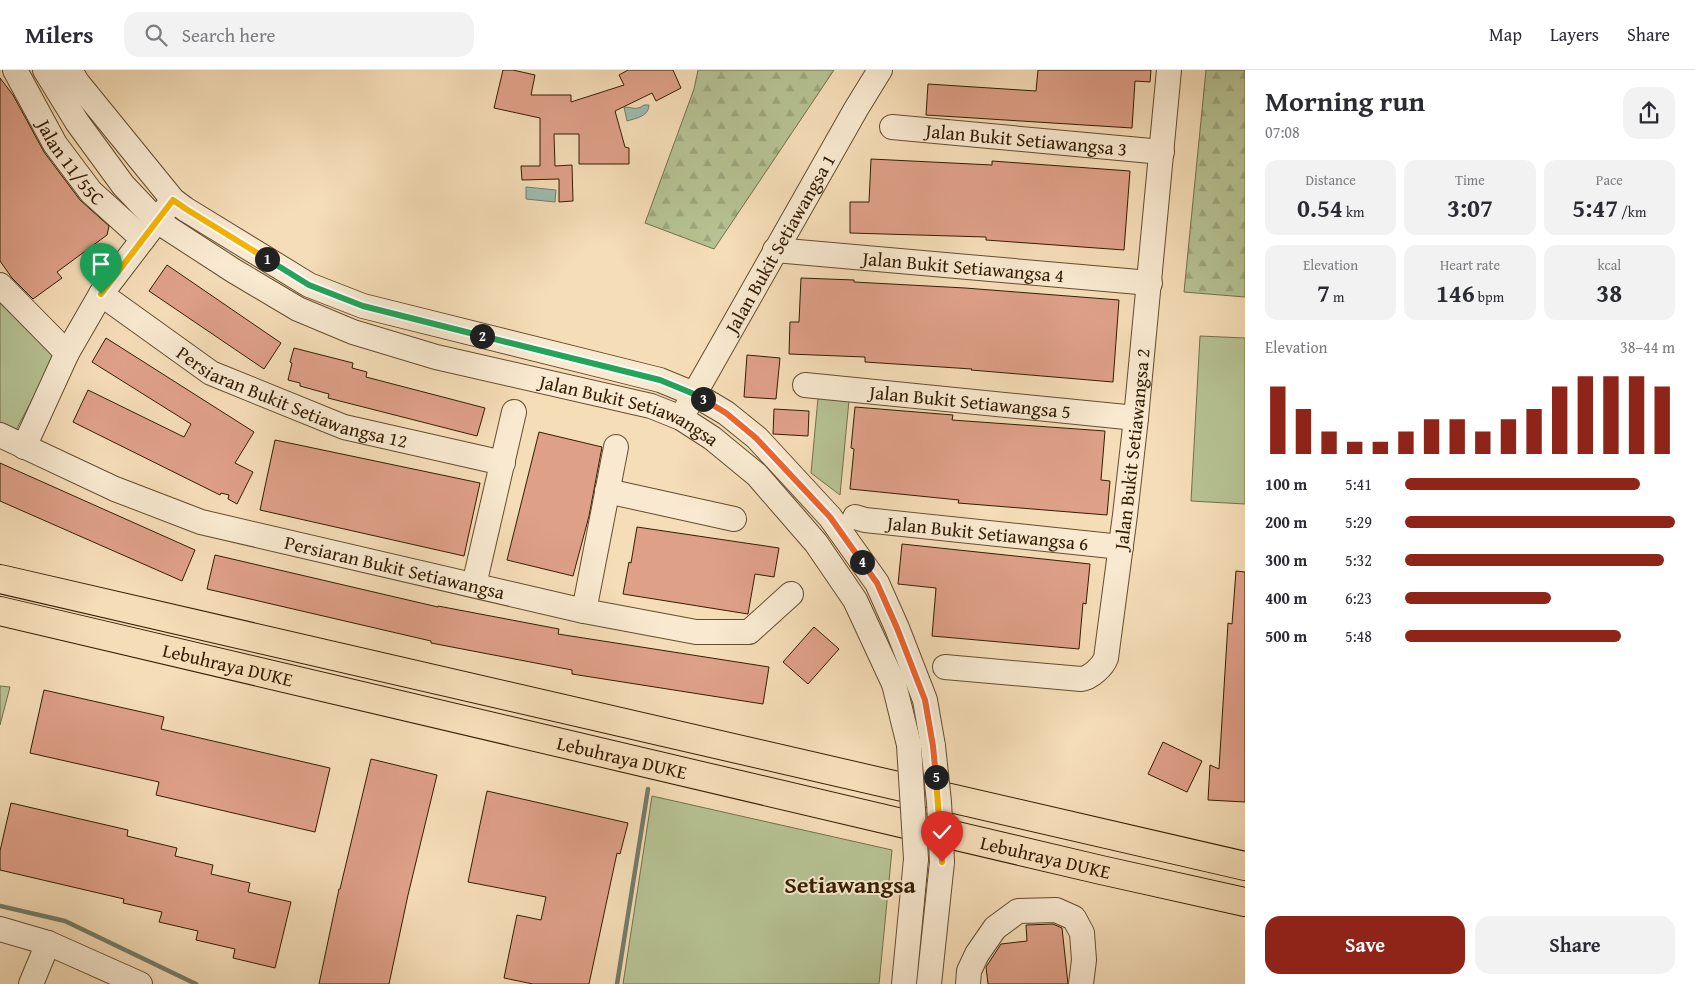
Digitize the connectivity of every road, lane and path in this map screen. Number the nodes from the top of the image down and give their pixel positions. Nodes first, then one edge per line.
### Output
1 (15, 70) edge
2 (45, 70) edge
3 (70, 70) edge
4 (880, 70) edge
5 (1169, 70) edge
6 (892, 127) dead end
7 (1162, 152) junction
8 (173, 200) junction
9 (150, 230) junction
10 (775, 250) junction
11 (1150, 283) junction
12 (0, 285) edge
13 (101, 294) junction
14 (68, 353) junction
15 (805, 385) dead end
16 (694, 394) junction
17 (514, 412) dead end
18 (681, 418) junction
19 (1136, 418) junction
20 (0, 435) edge
21 (24, 447) junction
22 (616, 447) dead end
23 (502, 463) junction
24 (607, 491) junction
25 (855, 517) dead end
26 (734, 519) dead end
27 (1121, 547) junction
28 (0, 569) edge
29 (0, 579) edge
30 (474, 585) junction
31 (791, 594) dead end
32 (0, 611) edge
33 (584, 611) junction
34 (147, 612) junction
35 (0, 630) edge
36 (144, 644) junction
37 (944, 667) dead end
38 (1245, 866) edge
39 (1245, 902) edge
40 (0, 928) edge
41 (48, 943) junction
42 (31, 984) edge
43 (140, 984) edge
44 (904, 984) edge
45 (929, 984) edge
46 (968, 984) edge
47 (1081, 984) edge

1 - 9 street, Jalan 11/55C
2 - 9 street, Jalan Bukit Setiawangsa
3 - 8 street, Jalan Bukit Setiawangsa
4 - 10 street, Jalan Bukit Setiawangsa 1
5 - 7 street, Jalan Bukit Setiawangsa 2
6 - 7 street, Jalan Bukit Setiawangsa 3
7 - 11 street, Jalan Bukit Setiawangsa 2
8 - 9 street
8 - 16 street, Jalan Bukit Setiawangsa
9 - 13 street
9 - 18 street, Jalan Bukit Setiawangsa
10 - 11 street, Jalan Bukit Setiawangsa 4
10 - 16 street, Jalan Bukit Setiawangsa 1
11 - 19 street, Jalan Bukit Setiawangsa 2
12 - 14 street
13 - 14 street
13 - 23 street, Persiaran Bukit Setiawangsa 12
14 - 21 street
15 - 19 street, Jalan Bukit Setiawangsa 5
16 - 18 street, Jalan Bukit Setiawangsa 1
16 - 45 street, Jalan Bukit Setiawangsa, bridge
17 - 23 street
18 - 44 street, Jalan Bukit Setiawangsa, bridge
19 - 27 street, Jalan Bukit Setiawangsa 2
20 - 21 street, Persiaran Bukit Setiawangsa
21 - 30 street, Persiaran Bukit Setiawangsa
22 - 24 street
23 - 30 street
24 - 26 street
24 - 33 street
25 - 27 street, Jalan Bukit Setiawangsa 6
27 - 37 street, Jalan Bukit Setiawangsa 2
28 - 34 highway
29 - 34 highway, Lebuhraya DUKE
30 - 33 street, Persiaran Bukit Setiawangsa
31 - 33 street, Persiaran Bukit Setiawangsa
32 - 36 highway, Lebuhraya DUKE
34 - 38 highway, Lebuhraya DUKE
35 - 36 highway
36 - 39 highway, Lebuhraya DUKE
40 - 41 street
41 - 42 street
41 - 43 street
46 - 47 street

